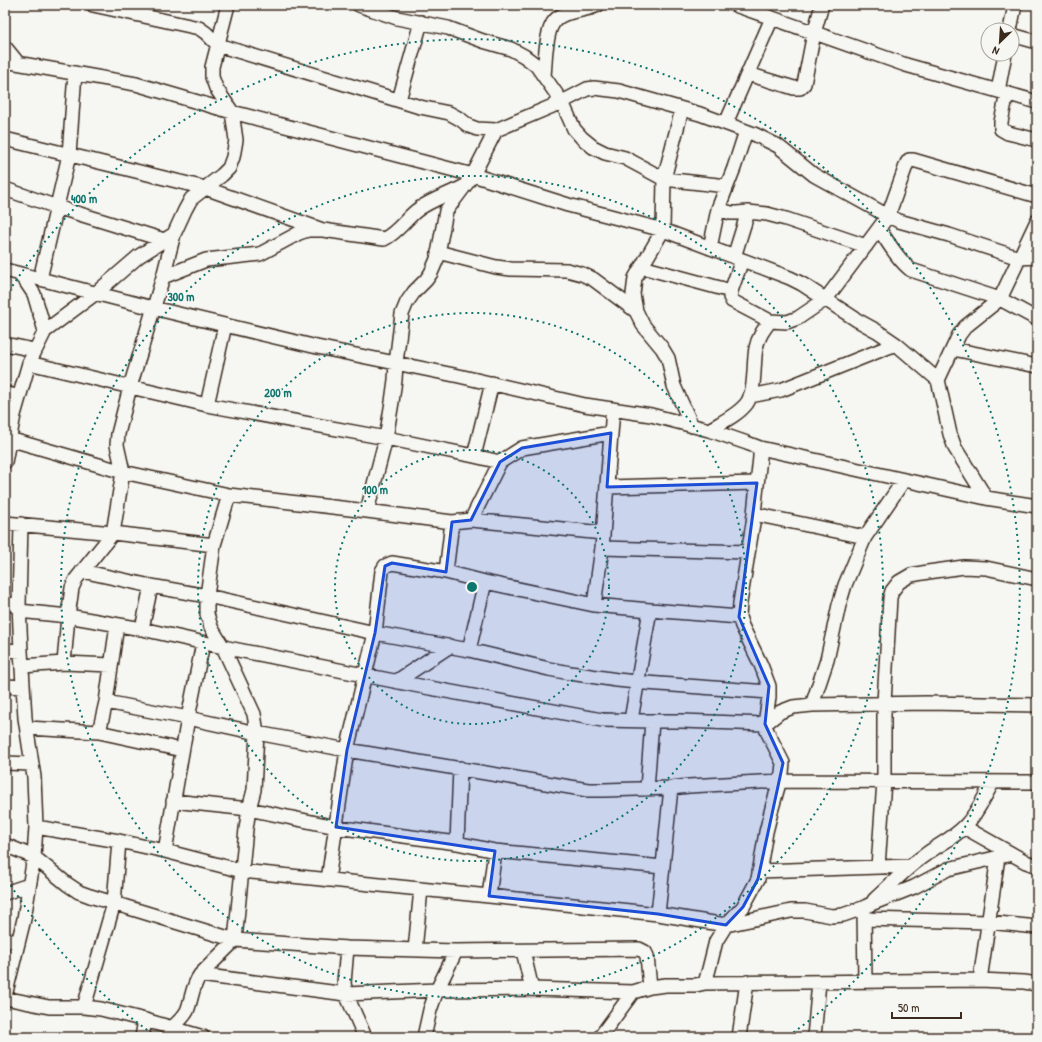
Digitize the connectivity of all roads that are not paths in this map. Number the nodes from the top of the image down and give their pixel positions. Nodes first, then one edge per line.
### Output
1 (228, 5) edge
2 (359, 5) edge
3 (598, 5) edge
4 (735, 5) edge
5 (822, 5) edge
6 (1015, 5) edge
7 (101, 6) edge
8 (772, 18) junction
9 (421, 22) junction
10 (1012, 22) edge
11 (814, 33) junction
12 (1020, 38) edge
13 (1037, 42) edge
14 (218, 45) junction
15 (5, 47) edge
16 (5, 60) edge
17 (1004, 62) edge
18 (18, 63) junction
19 (74, 73) junction
20 (748, 74) junction
21 (544, 75) junction
22 (1002, 92) junction
23 (1036, 99) edge
24 (399, 100) junction
25 (562, 102) junction
26 (682, 109) junction
27 (232, 112) junction
28 (726, 123) junction
29 (496, 130) junction
30 (746, 131) junction
31 (5, 139) edge
32 (1037, 140) edge
33 (69, 155) junction
34 (473, 175) junction
35 (664, 179) junction
36 (464, 186) junction
37 (727, 186) junction
38 (205, 188) junction
39 (5, 189) edge
40 (1037, 196) edge
41 (57, 207) junction
42 (718, 209) junction
43 (748, 212) junction
44 (888, 216) junction
45 (1037, 221) edge
46 (879, 228) junction
47 (323, 230) junction
48 (663, 230) junction
49 (169, 237) junction
50 (866, 246) junction
51 (710, 248) junction
52 (438, 252) junction
53 (1037, 257) edge
54 (738, 258) junction
55 (1019, 258) junction
56 (642, 267) junction
57 (5, 270) edge
58 (19, 274) junction
59 (163, 277) junction
60 (40, 279) junction
61 (731, 291) junction
62 (96, 293) junction
63 (826, 299) junction
64 (1000, 299) junction
65 (153, 308) junction
66 (636, 311) junction
67 (1037, 319) edge
68 (770, 320) junction
69 (225, 325) junction
70 (45, 330) junction
71 (5, 344) edge
72 (896, 344) junction
73 (953, 348) junction
74 (34, 350) junction
75 (29, 362) junction
76 (396, 363) junction
77 (1037, 366) edge
78 (938, 380) junction
79 (492, 383) junction
80 (130, 387) junction
81 (5, 393) edge
82 (750, 396) junction
83 (19, 397) junction
84 (207, 405) junction
85 (613, 409) junction
86 (692, 426) junction
87 (709, 430) junction
88 (611, 433) junction
89 (386, 438) junction
90 (9, 439) junction
91 (760, 448) junction
92 (474, 456) junction
93 (5, 462) edge
94 (500, 462) junction
95 (123, 472) junction
96 (904, 480) junction
97 (757, 483) junction
98 (607, 487) junction
99 (230, 495) junction
100 (986, 498) junction
101 (1037, 506) edge
102 (367, 511) junction
103 (754, 514) junction
104 (471, 520) junction
105 (452, 522) junction
106 (5, 523) edge
107 (21, 524) junction
108 (113, 533) junction
109 (604, 533) junction
110 (865, 537) junction
111 (214, 545) junction
112 (602, 548) junction
113 (748, 552) junction
114 (82, 572) junction
115 (446, 572) junction
116 (1037, 579) edge
117 (485, 582) junction
118 (151, 586) junction
119 (207, 596) junction
120 (5, 604) edge
121 (594, 604) junction
122 (19, 608) junction
123 (650, 610) junction
124 (68, 616) junction
125 (739, 617) junction
126 (117, 625) junction
127 (142, 629) junction
128 (375, 633) junction
129 (203, 643) junction
130 (450, 646) junction
131 (224, 647) junction
132 (5, 650) edge
133 (469, 650) junction
134 (21, 651) junction
135 (64, 663) junction
136 (111, 665) junction
137 (22, 666) junction
138 (364, 675) junction
139 (397, 681) junction
140 (638, 682) junction
141 (5, 686) edge
142 (24, 687) junction
143 (769, 692) junction
144 (106, 702) junction
145 (884, 703) junction
146 (1037, 705) edge
147 (812, 706) junction
148 (188, 718) junction
149 (631, 720) junction
150 (652, 721) junction
151 (764, 724) junction
152 (27, 728) junction
153 (99, 732) junction
154 (257, 733) junction
155 (182, 750) junction
156 (347, 750) junction
157 (5, 763) edge
158 (32, 764) junction
159 (460, 768) junction
160 (780, 781) junction
161 (884, 782) junction
162 (992, 782) junction
163 (1037, 782) edge
164 (671, 788) junction
165 (647, 789) junction
166 (174, 801) junction
167 (249, 808) junction
168 (36, 827) junction
169 (336, 827) junction
170 (964, 827) junction
171 (119, 841) junction
172 (457, 844) junction
173 (5, 845) edge
174 (164, 851) junction
175 (495, 851) junction
176 (1012, 854) junction
177 (34, 857) junction
178 (998, 857) junction
179 (910, 866) junction
180 (1037, 866) edge
181 (663, 867) junction
182 (878, 867) junction
183 (759, 870) junction
184 (242, 871) junction
185 (328, 880) junction
186 (29, 885) junction
187 (421, 889) junction
188 (5, 893) edge
189 (489, 896) junction
190 (114, 903) junction
191 (866, 910) junction
192 (658, 914) junction
193 (988, 922) junction
194 (726, 925) junction
195 (1037, 927) edge
196 (5, 939) edge
197 (235, 940) junction
198 (18, 942) junction
199 (347, 948) junction
200 (415, 950) junction
201 (456, 951) junction
202 (523, 951) junction
203 (200, 975) junction
204 (980, 980) junction
205 (865, 981) junction
206 (748, 982) junction
207 (819, 982) junction
208 (705, 983) junction
209 (1037, 984) edge
210 (650, 987) junction
211 (532, 989) junction
212 (437, 990) junction
213 (633, 992) junction
214 (346, 994) junction
215 (5, 997) edge
216 (84, 1007) junction
217 (145, 1020) junction
218 (172, 1028) junction
219 (142, 1037) edge
220 (203, 1037) edge
221 (365, 1037) edge
222 (424, 1037) edge
223 (600, 1037) edge
224 (739, 1037) edge
225 (814, 1037) edge

1 - 14 street
2 - 9 street
3 - 21 street
4 - 8 street
5 - 11 street
6 - 10 street
7 - 14 street
8 - 11 street
8 - 20 street
9 - 21 street
9 - 24 street
11 - 20 street
11 - 22 street
12 - 13 street
14 - 24 street
14 - 27 street
15 - 18 street
16 - 18 street
17 - 22 street
18 - 19 street
19 - 27 street
19 - 33 street
20 - 28 street
21 - 25 street
22 - 23 street
22 - 32 street
24 - 29 street
25 - 26 street
25 - 29 street
25 - 35 street
26 - 28 street
26 - 35 street
27 - 34 street
27 - 38 street
28 - 30 street
29 - 34 street
30 - 37 street
30 - 44 street
31 - 33 street
33 - 38 street
33 - 41 street
34 - 36 street
34 - 48 street
35 - 37 street
35 - 48 street
36 - 47 street
36 - 52 street
37 - 42 street
38 - 47 street
38 - 49 street
39 - 41 street
40 - 44 street
41 - 49 street
41 - 60 street
42 - 43 street
42 - 51 street
43 - 50 street
43 - 54 street
44 - 46 street
44 - 55 street
45 - 55 street
46 - 50 street
46 - 64 street
47 - 59 street
48 - 51 street
48 - 56 street
49 - 59 street
49 - 62 street
50 - 63 street
51 - 54 street
52 - 66 street
52 - 76 street
53 - 55 street
54 - 61 street
54 - 63 street
55 - 64 street
56 - 61 street
56 - 66 street
57 - 58 street
58 - 60 street
58 - 70 street
59 - 65 street
60 - 62 street
61 - 68 street
62 - 65 street
62 - 70 street
63 - 68 street
63 - 72 street
64 - 67 street
64 - 73 street
65 - 69 street
65 - 80 street
66 - 86 street
68 - 82 street
69 - 76 street
69 - 84 street
70 - 74 street
71 - 74 street
72 - 78 street
72 - 82 street
73 - 77 street
73 - 78 street
74 - 75 street
75 - 80 street
75 - 83 street
76 - 79 street
76 - 89 street
78 - 100 street
79 - 85 street
79 - 92 street
80 - 84 street
80 - 95 street
81 - 83 street
82 - 87 street
83 - 90 street
84 - 89 street
85 - 86 street
85 - 88 street
86 - 87 street
87 - 91 street
88 - 94 street
88 - 98 street
89 - 92 street
89 - 102 street
90 - 93 street
90 - 95 street
91 - 96 street
91 - 97 street
92 - 94 street
94 - 104 street
95 - 99 street
95 - 108 street
96 - 100 street
96 - 110 street
97 - 98 street
97 - 103 street
98 - 109 street
99 - 102 street
99 - 111 street
100 - 101 street
102 - 105 street
103 - 110 street
103 - 113 street
104 - 105 street
104 - 109 street
105 - 115 street
106 - 107 street
107 - 108 street
107 - 122 street
108 - 111 street
108 - 114 street
109 - 112 street
110 - 147 street
111 - 119 street
112 - 113 street
112 - 121 street
113 - 125 street
114 - 118 street
114 - 124 street
115 - 117 street
115 - 128 street
116 - 145 street
117 - 121 street
117 - 133 street
118 - 119 street
118 - 127 street
119 - 128 street
119 - 131 street
120 - 122 street
121 - 123 street
122 - 124 street
122 - 134 street
123 - 125 street
123 - 140 street
124 - 126 street
124 - 135 street
125 - 143 street
126 - 127 street
126 - 136 street
127 - 129 street
128 - 130 street
128 - 138 street
129 - 131 street
129 - 148 street
130 - 133 street
130 - 139 street
131 - 138 street
131 - 154 street
132 - 134 street
133 - 140 street
134 - 137 street
135 - 136 street
135 - 137 street
136 - 144 street
137 - 142 street
138 - 139 street
138 - 156 street
139 - 149 street
140 - 143 street
140 - 149 street
141 - 142 street
142 - 152 street
143 - 151 street
144 - 148 street
144 - 153 street
145 - 146 street
145 - 147 street
145 - 161 street
147 - 151 street
148 - 154 street
148 - 155 street
149 - 150 street
150 - 151 street
150 - 165 street
151 - 160 street
152 - 153 street
152 - 158 street
153 - 155 street
154 - 156 street
154 - 167 street
155 - 166 street
156 - 159 street
156 - 169 street
157 - 158 street
158 - 168 street
159 - 165 street
159 - 172 street
160 - 161 street
160 - 164 street
160 - 183 street
161 - 162 street
161 - 182 street
162 - 163 street
162 - 170 street
164 - 165 street
164 - 181 street
166 - 167 street
166 - 174 street
167 - 169 street
167 - 184 street
168 - 171 street
168 - 177 street
169 - 172 street
169 - 185 street
170 - 176 street
170 - 179 street
171 - 174 street
171 - 190 street
172 - 175 street
173 - 177 street
174 - 184 street
175 - 181 street
175 - 189 street
176 - 178 street
176 - 180 street
177 - 186 street
177 - 190 street
178 - 191 street
178 - 193 street
179 - 182 street
179 - 191 street
181 - 192 street
182 - 183 street
183 - 194 street
184 - 185 street
184 - 197 street
185 - 187 street
186 - 188 street
186 - 198 street
187 - 189 street
187 - 200 street
189 - 192 street
190 - 197 street
190 - 216 street
191 - 193 street
191 - 194 street
191 - 205 street
192 - 194 street
193 - 195 street
193 - 204 street
194 - 208 street
196 - 198 street
197 - 199 street
197 - 203 street
198 - 215 street
199 - 200 street
199 - 214 street
200 - 201 street
201 - 202 street
201 - 212 street
202 - 210 street
202 - 211 street
203 - 214 street
203 - 218 street
204 - 205 street
204 - 209 street
205 - 207 street
206 - 207 street
206 - 208 street
206 - 224 street
207 - 225 street
208 - 210 street
210 - 213 street
211 - 212 street
211 - 213 street
212 - 214 street
212 - 222 street
213 - 223 street
214 - 221 street
215 - 216 street
216 - 217 street
217 - 218 street
217 - 219 street
218 - 220 street

